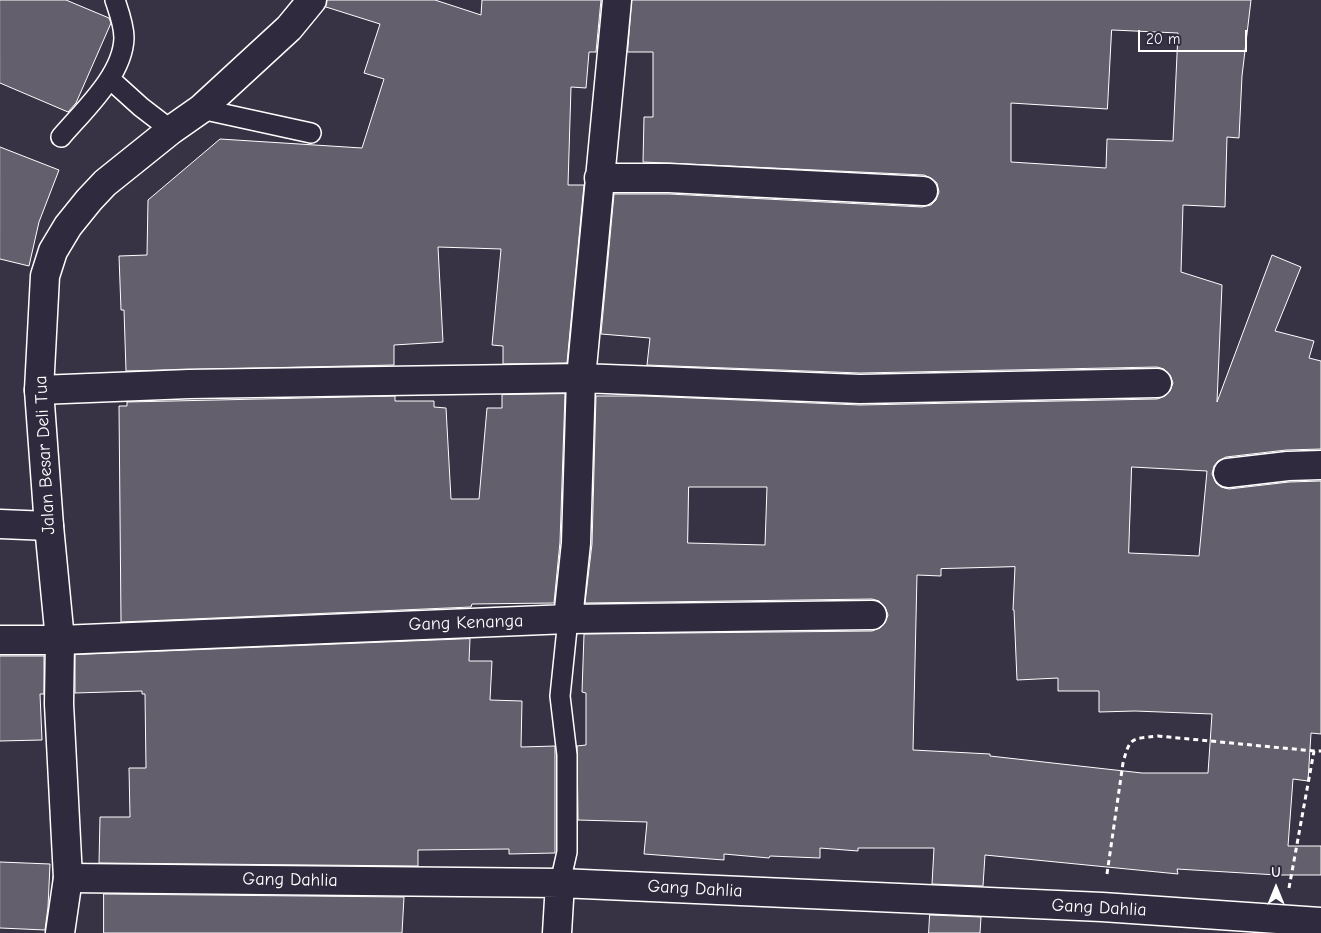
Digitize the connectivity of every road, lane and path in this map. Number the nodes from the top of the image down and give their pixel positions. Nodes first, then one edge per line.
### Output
1 (115, 0) edge
2 (312, 0) edge
3 (617, 0) edge
4 (110, 79) junction
5 (201, 109) junction
6 (171, 130) junction
7 (311, 133) dead end
8 (61, 137) dead end
9 (600, 178) junction
10 (923, 191) dead end
11 (581, 378) junction
12 (1157, 383) dead end
13 (39, 390) junction
14 (1321, 465) edge
15 (1228, 473) dead end
16 (0, 524) edge
17 (49, 526) junction
18 (872, 615) dead end
19 (568, 619) junction
20 (0, 640) edge
21 (60, 640) junction
22 (1314, 751) junction
23 (1321, 751) edge
24 (68, 878) junction
25 (560, 883) junction
26 (1102, 907) junction
27 (1283, 920) junction
28 (1321, 922) edge
29 (60, 933) edge
30 (557, 933) edge

1 - 4 lane
2 - 5 street, Jalan Besar Deli Tua
3 - 9 street
4 - 6 lane
4 - 8 lane
5 - 6 street, Jalan Besar Deli Tua
5 - 7 lane
6 - 13 street, Jalan Besar Deli Tua
9 - 10 street
9 - 11 street
11 - 12 street
11 - 13 street
11 - 19 street
13 - 17 street, Jalan Besar Deli Tua
14 - 15 street
16 - 17 street
17 - 21 street, Jalan Besar Deli Tua
18 - 19 street, Gang Kenanga
19 - 21 street, Gang Kenanga
19 - 25 lane
20 - 21 street, Gang Kenanga
21 - 24 street, Jalan Besar Deli Tua
22 - 23 path
22 - 26 path
22 - 27 path
24 - 25 street, Gang Dahlia
24 - 29 street, Jalan Besar Deli Tua
25 - 26 street, Gang Dahlia
25 - 30 street
26 - 27 street, Gang Dahlia
27 - 28 street, Gang Dahlia

